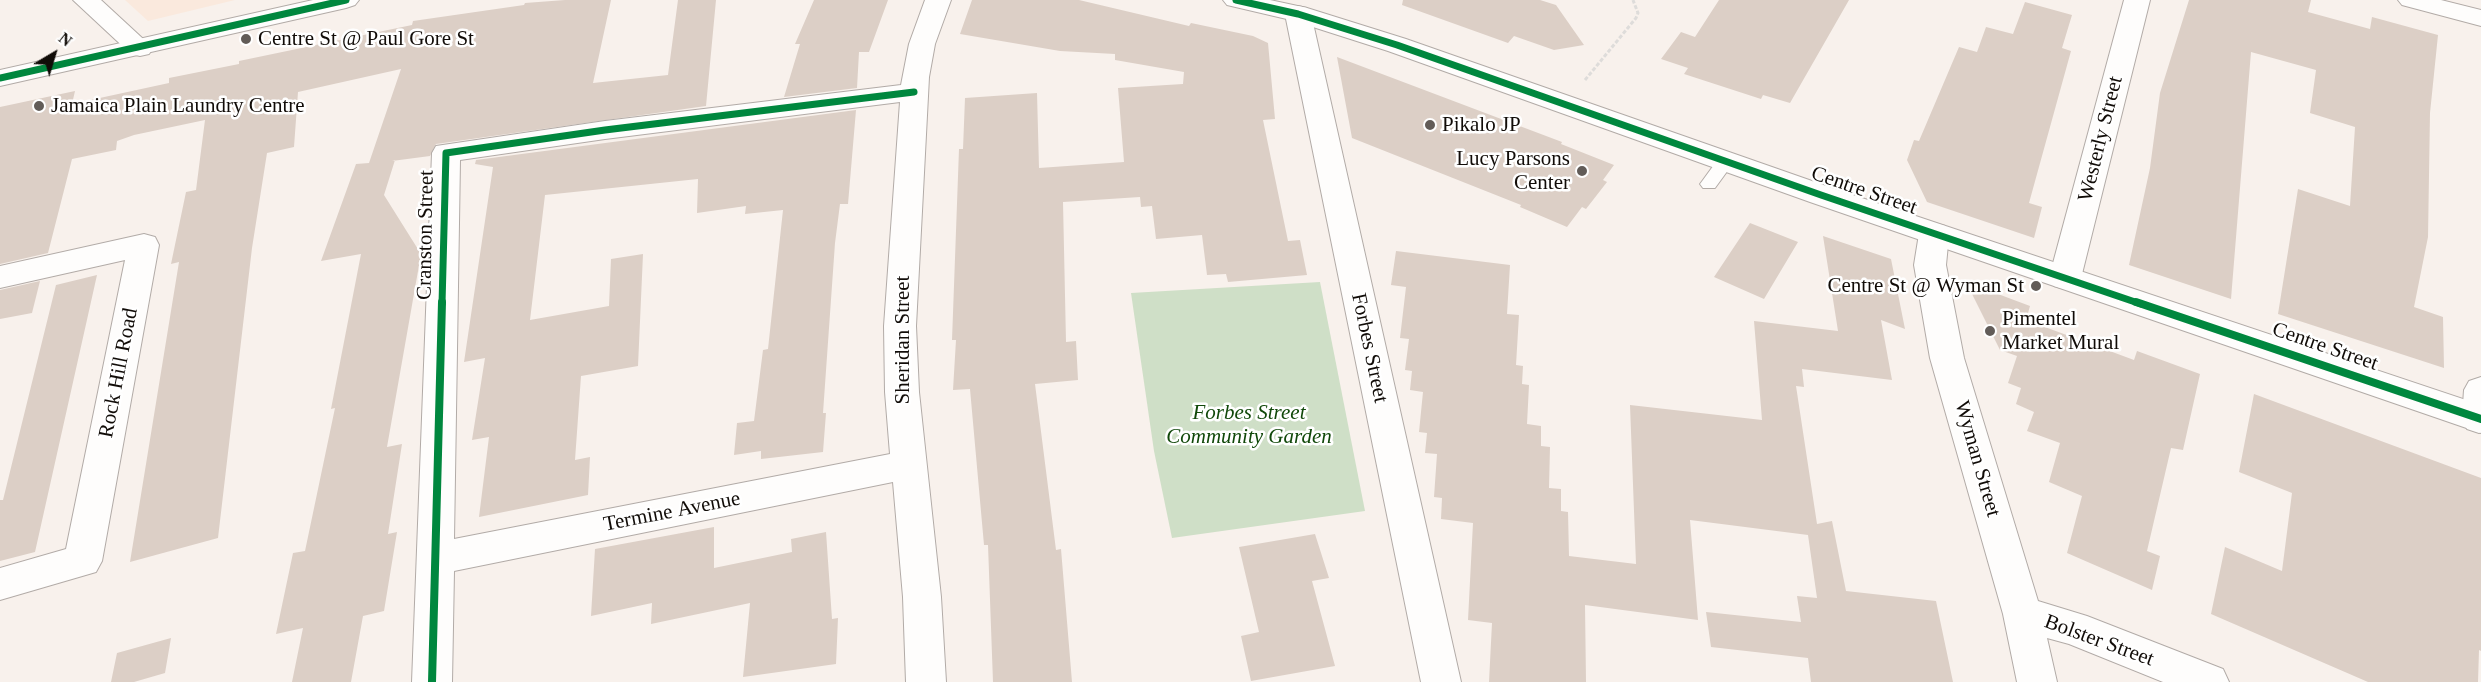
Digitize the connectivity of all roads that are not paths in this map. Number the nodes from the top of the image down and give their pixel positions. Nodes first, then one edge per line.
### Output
1 (86, 0) edge
2 (346, 0) edge
3 (938, 0) edge
4 (2137, 0) edge
5 (2411, 0) edge
6 (1250, 1) edge
7 (1298, 14) junction
8 (2481, 18) edge
9 (140, 48) junction
10 (0, 78) edge
11 (914, 92) junction
12 (1934, 234) junction
13 (0, 277) edge
14 (2065, 278) junction
15 (2480, 409) edge
16 (908, 465) junction
17 (436, 559) junction
18 (0, 584) edge
19 (2022, 614) junction
20 (432, 682) edge
21 (926, 682) edge
22 (1441, 682) edge
23 (2037, 682) edge
24 (2209, 682) edge

1 - 9 street
2 - 9 street
3 - 11 street, Sheridan Street
4 - 14 street, Westerly Street
5 - 8 street
6 - 7 street, Centre Street
7 - 12 street, Centre Street
7 - 22 street, Forbes Street
9 - 10 street
11 - 16 street, Sheridan Street
11 - 17 street, Cranston Street
12 - 14 street, Centre Street
12 - 19 street, Wyman Street
13 - 18 street, Rock Hill Road
14 - 15 street, Centre Street
16 - 17 street, Termine Avenue
16 - 21 street, Sheridan Street
17 - 20 street, Cranston Street
19 - 23 street, Wyman Street
19 - 24 street, Bolster Street

